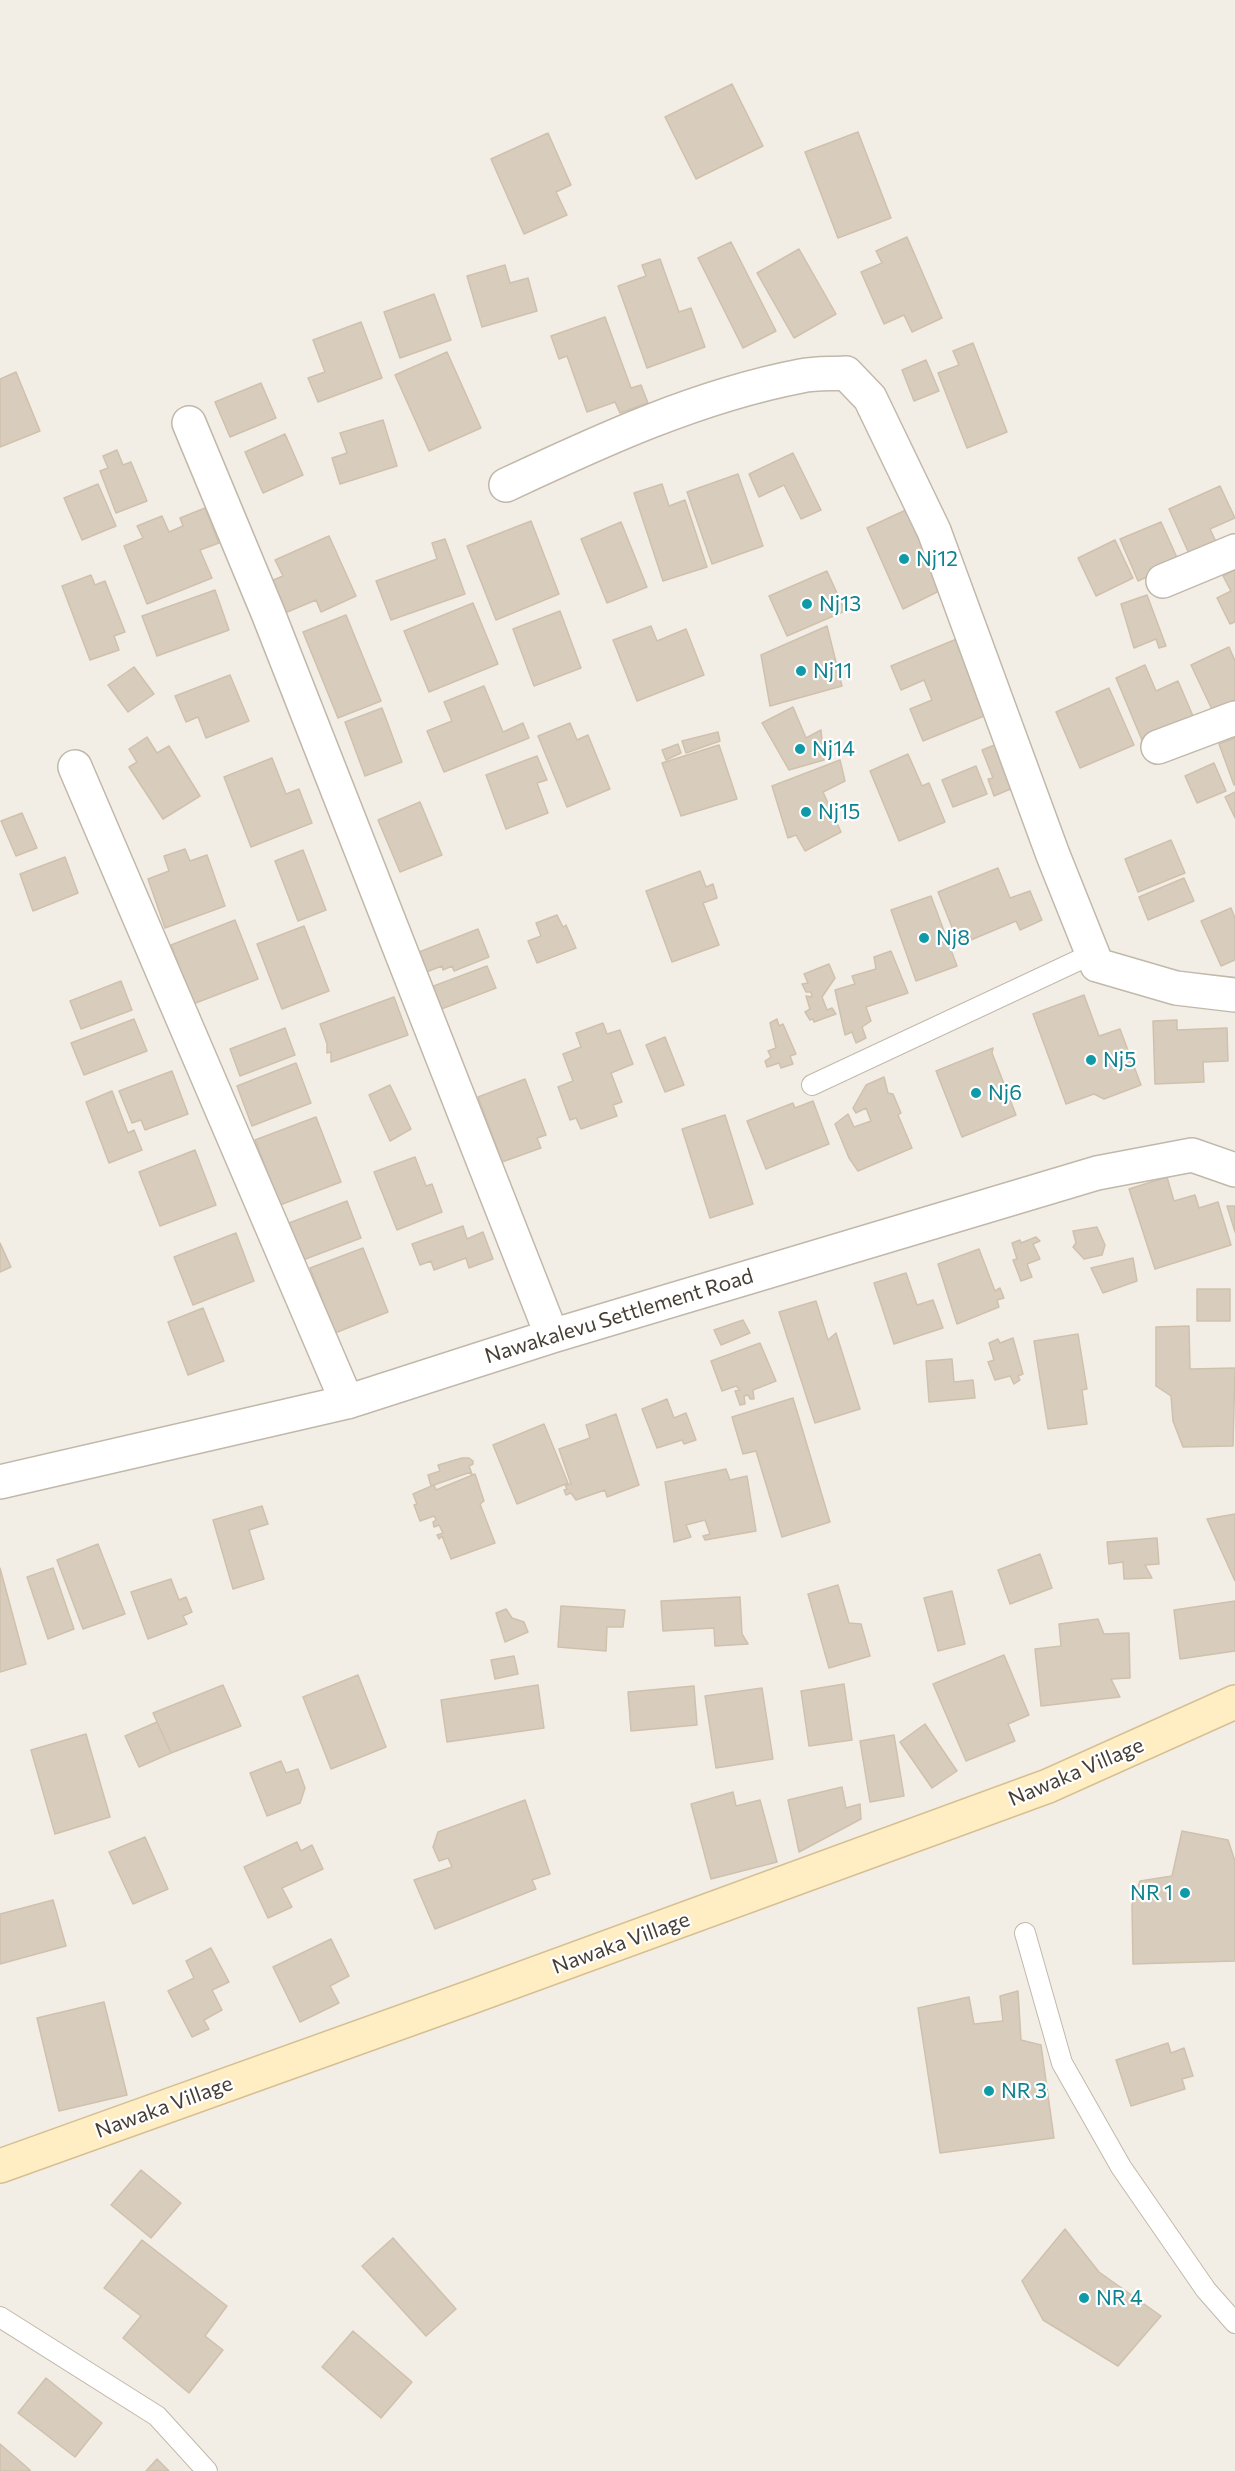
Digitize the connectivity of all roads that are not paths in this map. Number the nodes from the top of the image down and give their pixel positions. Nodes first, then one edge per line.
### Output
1 (189, 423) dead end
2 (506, 485) dead end
3 (1235, 551) edge
4 (1163, 581) dead end
5 (1235, 718) edge
6 (1158, 747) dead end
7 (75, 767) dead end
8 (1092, 954) junction
9 (1235, 995) edge
10 (812, 1085) dead end
11 (1235, 1170) edge
12 (552, 1336) junction
13 (347, 1402) junction
14 (0, 1482) edge
15 (1235, 1702) edge
16 (1025, 1933) dead end
17 (0, 2166) edge
18 (0, 2317) edge
19 (1235, 2323) edge
20 (207, 2471) edge

1 - 12 street
2 - 8 street
3 - 4 street
5 - 6 street
7 - 13 street
8 - 9 street
8 - 10 lane
11 - 12 street, Nawakalevu Settlement Road
12 - 13 street, Nawakalevu Settlement Road
13 - 14 street, Nawakalevu Settlement Road
15 - 17 street, Nawaka Village
16 - 19 lane
18 - 20 lane

